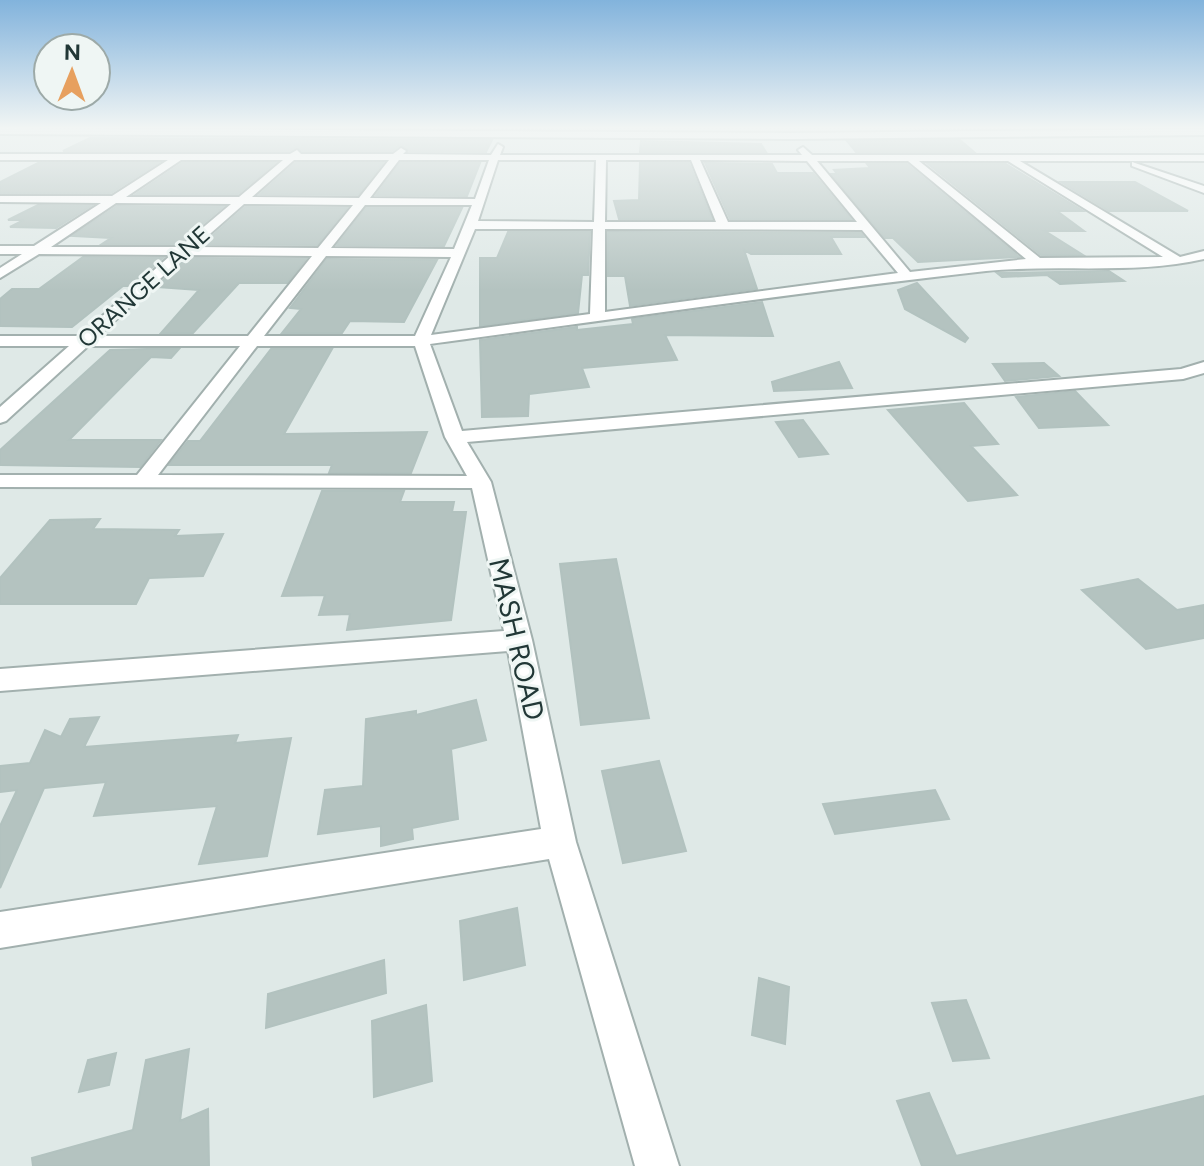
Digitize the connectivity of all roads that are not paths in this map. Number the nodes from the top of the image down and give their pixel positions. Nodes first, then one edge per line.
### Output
1 (142, 181) edge
2 (265, 181) edge
3 (377, 181) edge
4 (486, 181) edge
5 (600, 181) edge
6 (705, 181) edge
7 (829, 181) edge
8 (938, 181) edge
9 (1046, 181) edge
10 (1183, 181) edge
11 (1203, 189) edge
12 (0, 199) edge
13 (115, 199) junction
14 (243, 200) junction
15 (363, 200) junction
16 (474, 213) junction
17 (599, 225) junction
18 (724, 226) junction
19 (864, 226) junction
20 (0, 250) edge
21 (37, 250) junction
22 (183, 251) junction
23 (322, 252) junction
24 (456, 253) junction
25 (1204, 255) edge
26 (1178, 261) junction
27 (1037, 262) junction
28 (0, 274) edge
29 (907, 276) junction
30 (597, 318) junction
31 (0, 341) edge
32 (421, 341) junction
33 (249, 342) junction
34 (82, 343) junction
35 (1204, 367) edge
36 (0, 417) edge
37 (455, 437) junction
38 (0, 481) edge
39 (142, 482) junction
40 (481, 482) junction
41 (519, 640) junction
42 (0, 680) edge
43 (560, 842) junction
44 (0, 930) edge
45 (657, 1166) edge

1 - 13 street
2 - 14 street, ORANGE LANE
3 - 15 street
4 - 16 street
5 - 17 street
6 - 18 street
7 - 19 street
8 - 27 street
9 - 26 street
10 - 11 street
12 - 13 street
13 - 14 street
13 - 21 street
14 - 15 street
14 - 22 street, ORANGE LANE
15 - 16 street
15 - 23 street
16 - 17 street
16 - 24 street
17 - 18 street
17 - 30 street
18 - 19 street
19 - 29 street
20 - 21 street
21 - 22 street
21 - 28 street
22 - 23 street
22 - 34 street, ORANGE LANE
23 - 24 street
23 - 33 street
24 - 32 street
25 - 26 street
26 - 27 street
27 - 29 street
29 - 30 street
30 - 32 street
31 - 34 street
32 - 33 street
32 - 37 street, MASH ROAD
33 - 34 street
33 - 39 street
34 - 36 street, ORANGE LANE
35 - 37 street
37 - 40 street, MASH ROAD
38 - 39 street
39 - 40 street
40 - 41 street, MASH ROAD
41 - 42 street
41 - 43 street, MASH ROAD
43 - 44 street
43 - 45 street, MASH ROAD

